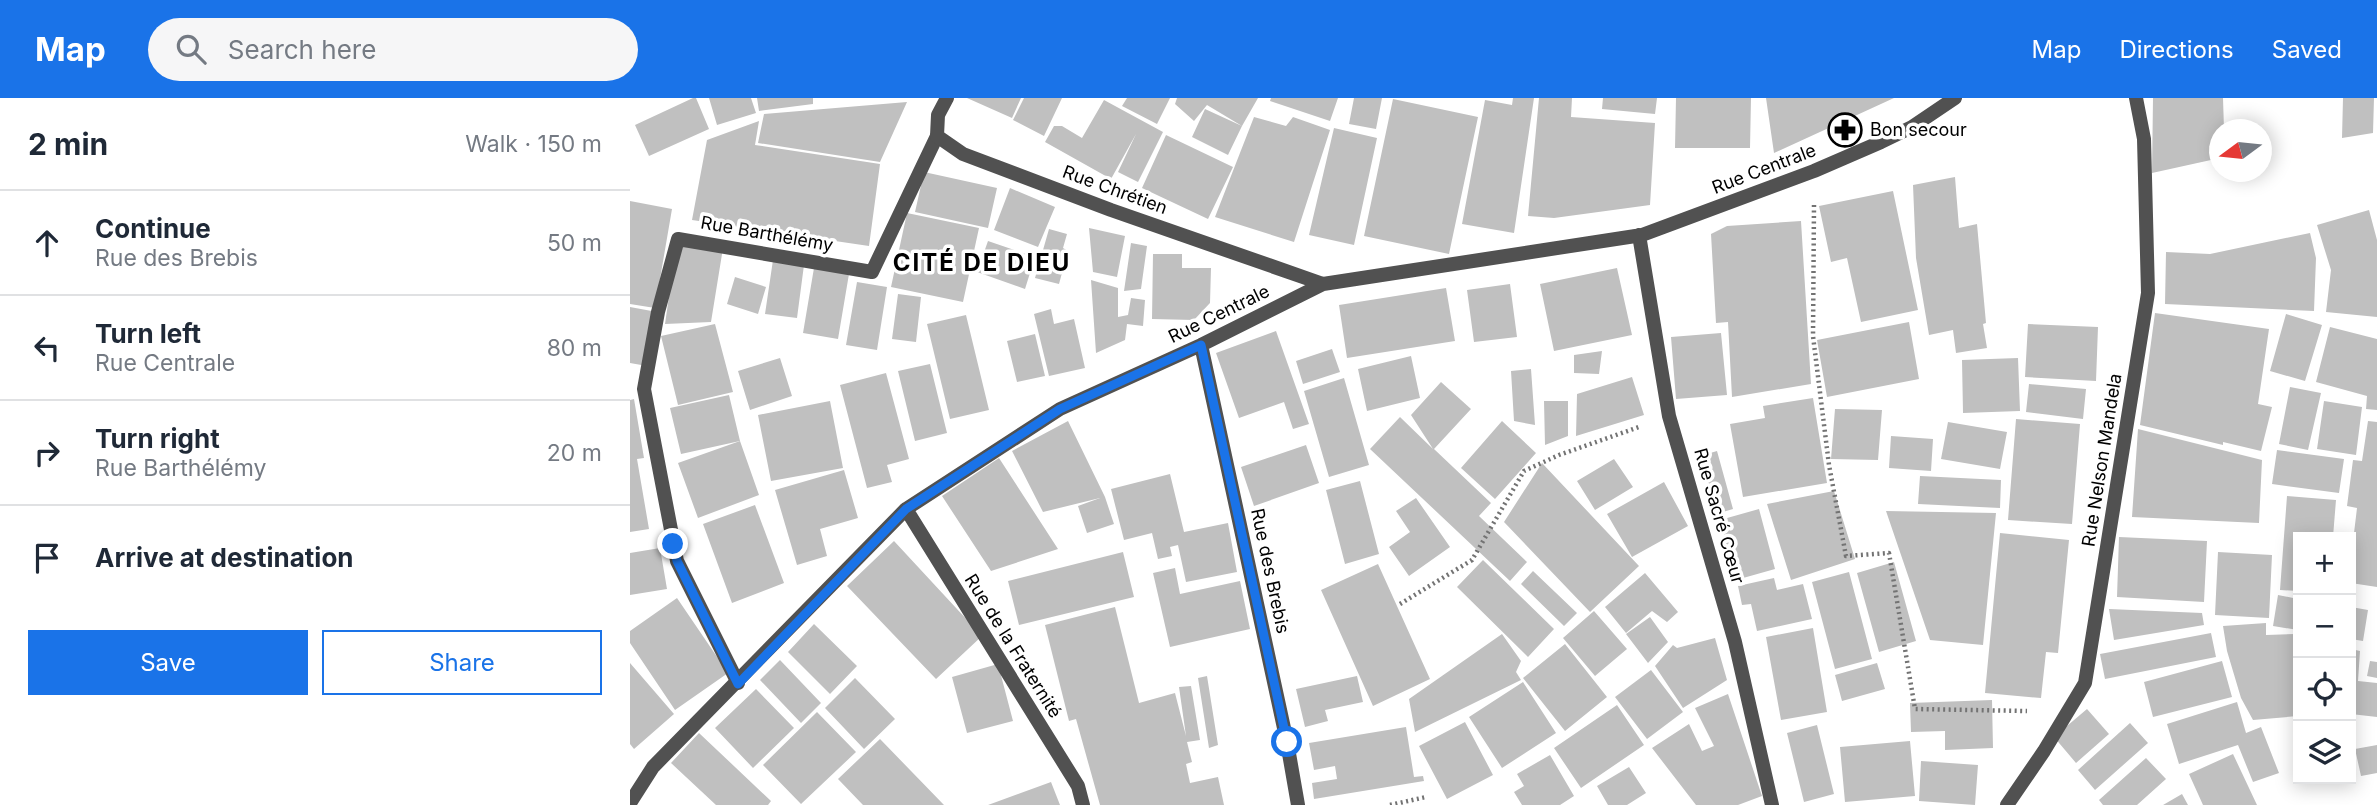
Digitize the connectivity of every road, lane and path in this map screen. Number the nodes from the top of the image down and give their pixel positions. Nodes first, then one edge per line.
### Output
1 (947, 98) edge
2 (1955, 98) edge
3 (2136, 98) edge
4 (937, 136) junction
5 (1814, 171) junction
6 (1639, 235) junction
7 (1322, 284) junction
8 (1201, 345) junction
9 (1669, 416) junction
10 (906, 509) junction
11 (1401, 604) dead end
12 (738, 684) junction
13 (2067, 712) junction
14 (1426, 797) dead end
15 (630, 803) edge
16 (1083, 805) edge
17 (1298, 805) edge
18 (1390, 805) edge
19 (1772, 805) edge
20 (2007, 805) edge

1 - 4 street
2 - 5 street, Rue Centrale
3 - 13 street, Rue Nelson Mandela
4 - 7 street, Rue Chrétien
4 - 12 street, Rue Barthélémy
5 - 6 street, Rue Centrale
5 - 13 path
6 - 7 street, Rue Centrale
6 - 9 street, Rue Sacré Cœur
7 - 8 street, Rue Centrale
8 - 10 street, Rue Centrale
8 - 17 street, Rue des Brebis
9 - 11 path
9 - 19 street, Rue Sacré Cœur
10 - 12 street, Rue Centrale
10 - 16 street, Rue de la Fraternité
12 - 15 street, Rue Centrale
13 - 20 street, Rue Nelson Mandela
14 - 18 path

